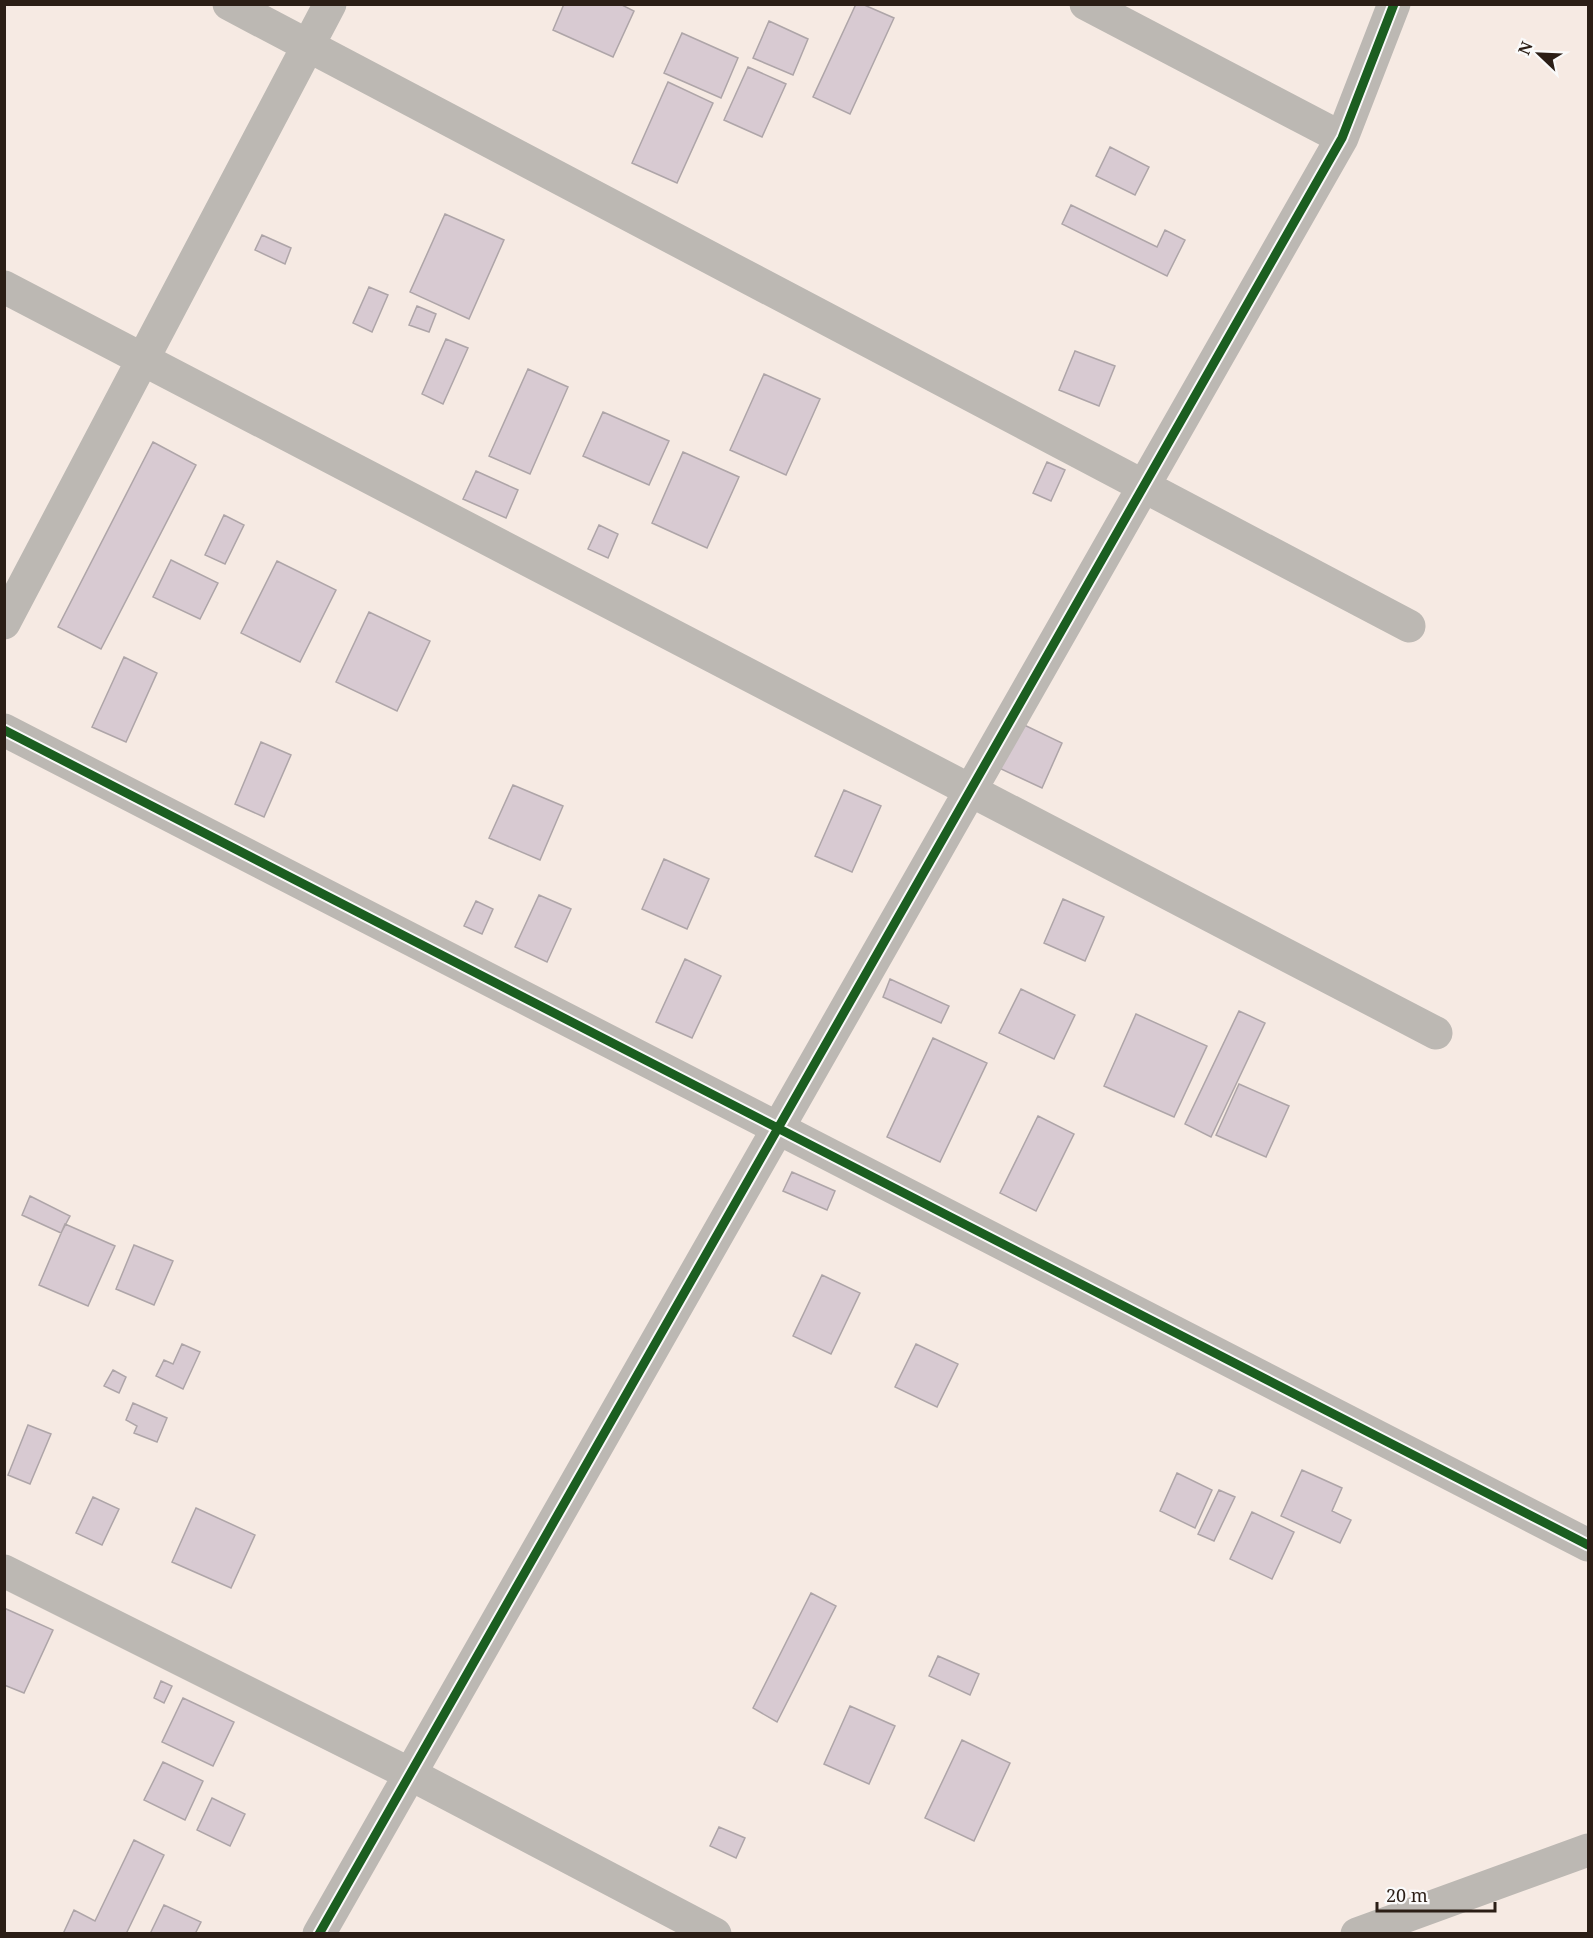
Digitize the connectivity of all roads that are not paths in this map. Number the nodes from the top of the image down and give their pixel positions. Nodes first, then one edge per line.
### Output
1 (229, 4) edge
2 (330, 4) edge
3 (1086, 4) edge
4 (1394, 4) edge
5 (308, 46) junction
6 (1342, 138) junction
7 (4, 287) edge
8 (144, 359) junction
9 (1143, 486) junction
10 (4, 623) edge
11 (1409, 626) dead end
12 (4, 730) edge
13 (971, 790) junction
14 (1436, 1033) dead end
15 (779, 1128) junction
16 (1588, 1545) edge
17 (4, 1571) edge
18 (410, 1774) junction
19 (1588, 1850) edge
20 (319, 1934) edge
21 (715, 1934) edge
22 (1357, 1934) edge

1 - 5 street
2 - 5 street
3 - 6 street
4 - 6 street
5 - 8 street
5 - 9 street
6 - 9 street
7 - 8 street
8 - 10 street
8 - 13 street
9 - 11 street
9 - 13 street
12 - 15 street
13 - 14 street
13 - 15 street
15 - 16 street
15 - 18 street
17 - 18 street
18 - 20 street
18 - 21 street
19 - 22 street

